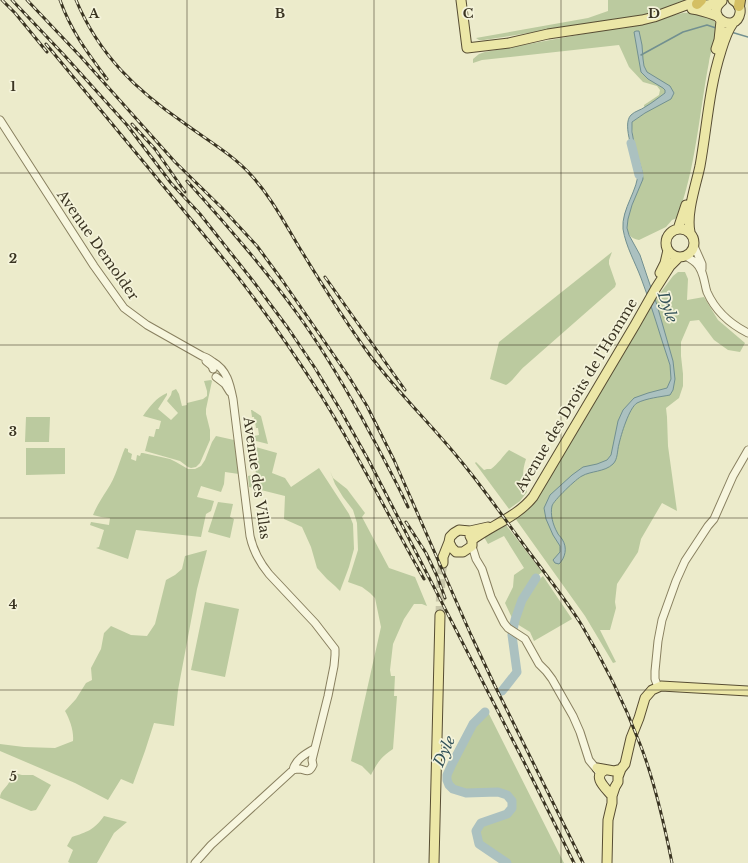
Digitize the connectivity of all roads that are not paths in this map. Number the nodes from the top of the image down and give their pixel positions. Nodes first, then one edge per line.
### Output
1 (461, 0) edge
2 (699, 2) edge
3 (722, 2) edge
4 (737, 2) edge
5 (674, 10) junction
6 (719, 19) junction
7 (733, 22) junction
8 (0, 120) edge
9 (678, 229) junction
10 (690, 232) junction
11 (694, 246) junction
12 (668, 250) junction
13 (682, 256) junction
14 (702, 275) junction
15 (656, 288) junction
16 (748, 333) edge
17 (218, 371) joint
18 (748, 450) edge
19 (495, 526) junction
20 (465, 530) junction
21 (449, 542) junction
22 (472, 543) junction
23 (460, 552) junction
24 (476, 559) junction
25 (440, 615) tunnel mouth
26 (658, 687) junction
27 (748, 691) edge
28 (314, 749) junction
29 (304, 756) junction
30 (312, 760) junction
31 (297, 767) junction
32 (609, 772) junction
33 (611, 791) junction
34 (195, 863) edge
35 (434, 863) edge
36 (607, 863) edge

1 - 5 main road
2 - 3 main road
2 - 5 main road
3 - 6 main road
4 - 7 main road
5 - 6 main road
6 - 7 main road
6 - 9 main road
7 - 10 main road
8 - 17 street, Avenue Demolder
9 - 10 main road
9 - 12 main road
10 - 11 main road
11 - 13 main road
11 - 14 street
12 - 13 main road
12 - 15 main road
13 - 14 street
13 - 15 main road
14 - 16 street
15 - 19 main road, Avenue des Droits de l'Homme
17 - 28 street, Avenue des Villas
18 - 26 street
19 - 20 main road, Avenue des Droits de l'Homme
19 - 22 main road, Avenue des Droits de l'Homme
20 - 21 main road
20 - 22 main road
21 - 23 main road
21 - 23 main road
22 - 23 main road
22 - 24 street
23 - 24 street
24 - 32 street
25 - 35 main road
26 - 27 main road
26 - 32 main road
28 - 29 street
28 - 30 street, Avenue des Villas
29 - 30 street
29 - 31 street
30 - 31 street
31 - 34 street
32 - 33 main road
32 - 33 main road
33 - 36 main road

